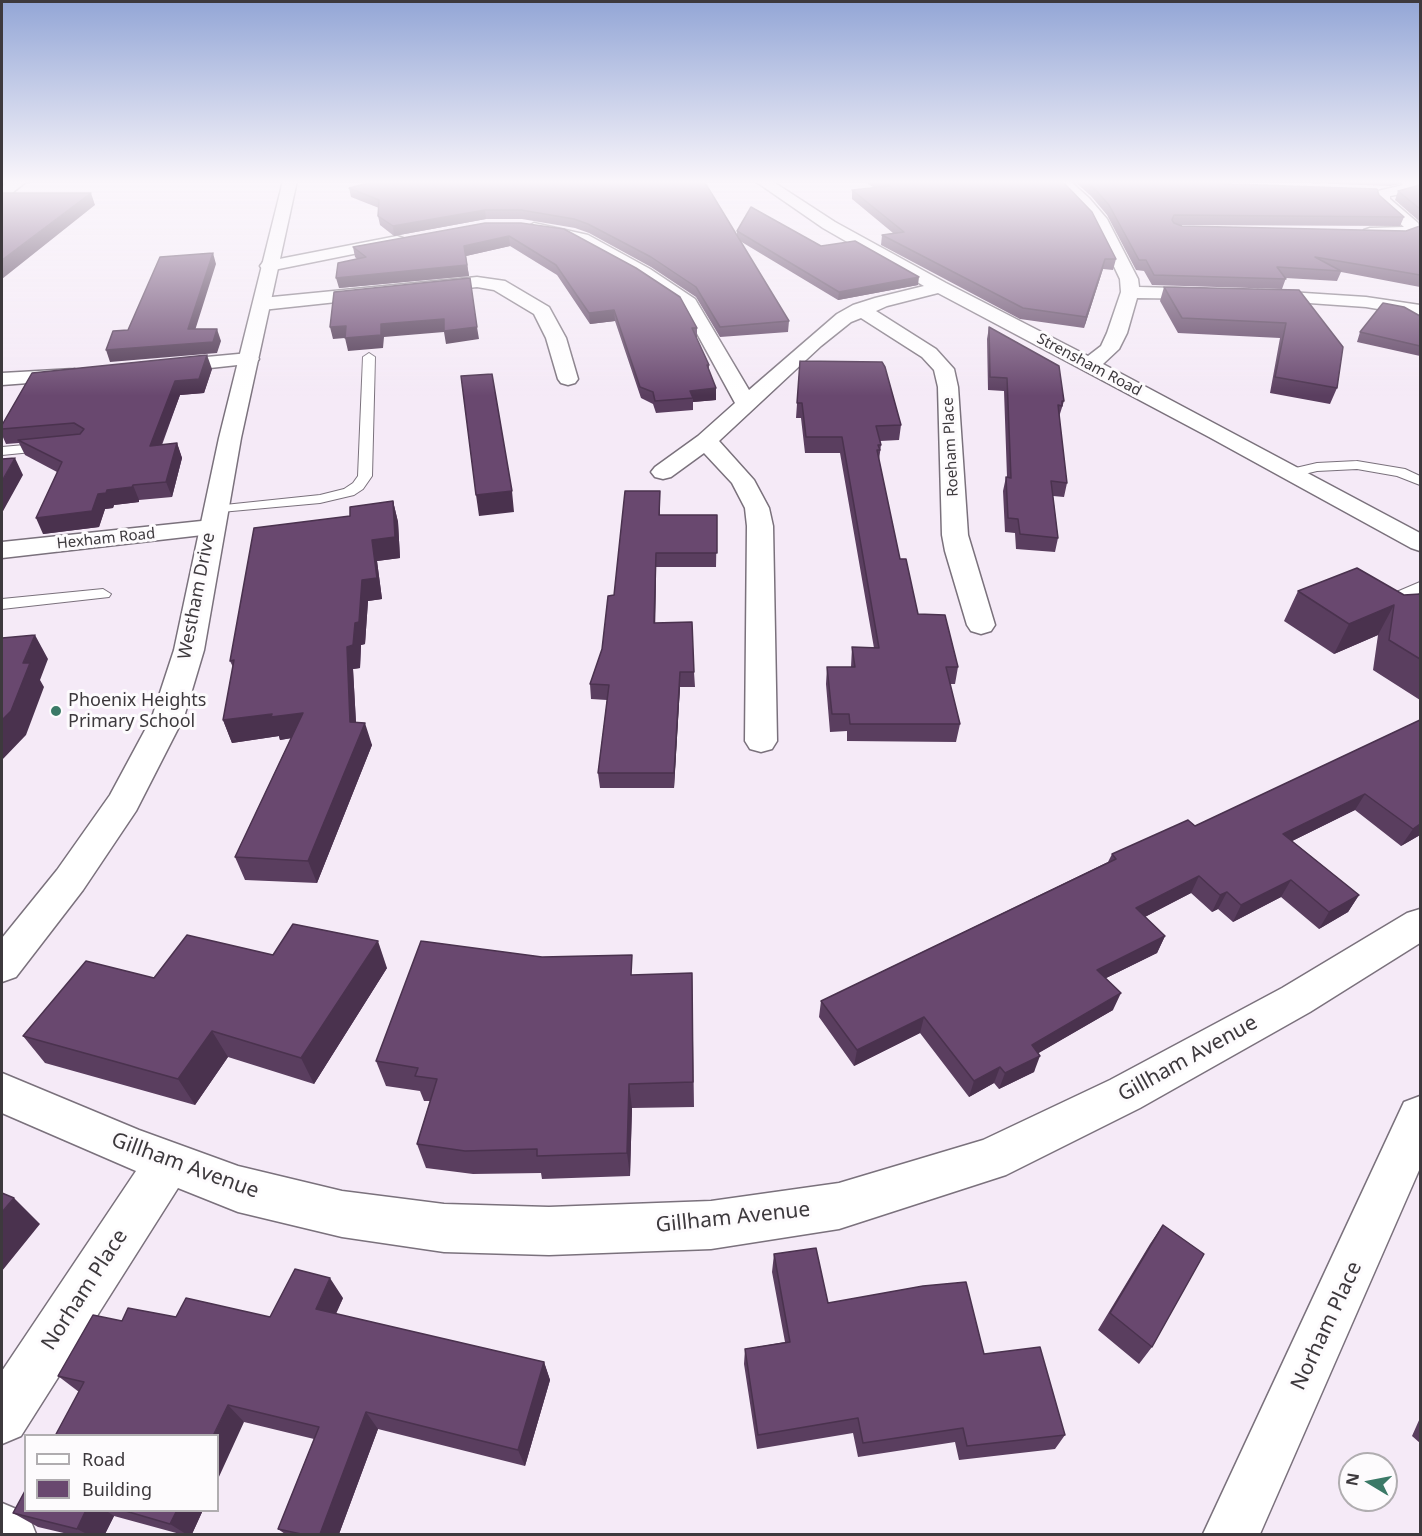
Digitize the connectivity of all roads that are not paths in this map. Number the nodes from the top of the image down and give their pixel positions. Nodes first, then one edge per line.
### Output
1 (272, 253) edge
2 (339, 253) edge
3 (608, 253) edge
4 (879, 253) edge
5 (1117, 253) edge
6 (269, 266) junction
7 (940, 287) junction
8 (1130, 292) junction
9 (262, 304) junction
10 (860, 309) junction
11 (1420, 311) edge
12 (369, 357) dead end
13 (249, 359) junction
14 (1089, 365) junction
15 (146, 369) edge
16 (89, 374) edge
17 (568, 379) dead end
18 (3, 382) edge
19 (746, 403) junction
20 (706, 441) junction
21 (58, 446) edge
22 (2, 451) edge
23 (663, 472) dead end
24 (1292, 473) junction
25 (1420, 480) edge
26 (213, 519) junction
27 (1420, 543) edge
28 (2, 550) edge
29 (1420, 587) edge
30 (103, 594) dead end
31 (2, 604) edge
32 (1379, 606) edge
33 (981, 625) dead end
34 (761, 741) dead end
35 (1420, 924) edge
36 (2, 966) edge
37 (2, 1093) edge
38 (1420, 1116) edge
39 (168, 1162) junction
40 (2, 1417) edge
41 (2, 1532) edge
42 (8, 1534) edge
43 (1231, 1534) edge

1 - 6 street, Westham Drive
2 - 6 street
3 - 19 street
4 - 7 street, Strensham Road
5 - 8 street
6 - 9 street, Westham Drive
7 - 10 street
7 - 14 street, Strensham Road
8 - 11 street
8 - 14 street
9 - 13 street, Westham Drive
9 - 17 street
10 - 19 street
10 - 33 street, Roeham Place
12 - 26 lane
13 - 15 street
13 - 26 street, Westham Drive
14 - 24 street, Strensham Road
16 - 18 street
19 - 20 street
20 - 23 street
20 - 34 street
21 - 22 lane
24 - 25 lane
24 - 27 street, Strensham Road
26 - 28 street, Hexham Road
26 - 36 street, Westham Drive
29 - 32 lane
30 - 31 lane
35 - 39 street, Gillham Avenue
37 - 39 street, Gillham Avenue
38 - 43 street, Norham Place
39 - 40 street, Norham Place
41 - 42 street

